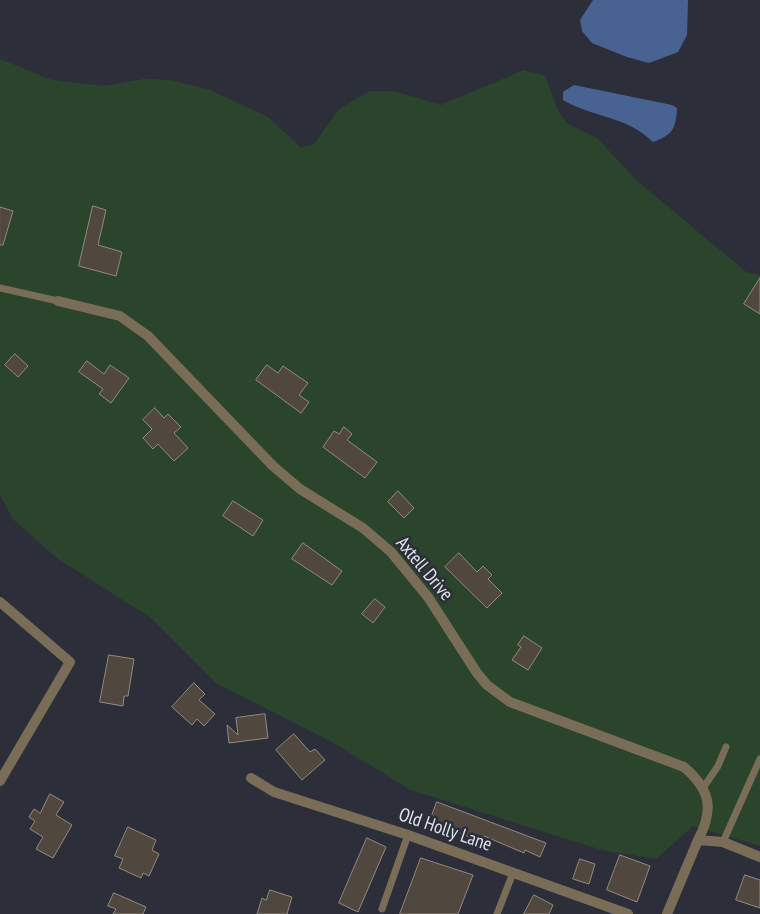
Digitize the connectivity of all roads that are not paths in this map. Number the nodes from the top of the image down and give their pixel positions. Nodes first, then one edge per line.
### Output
1 (0, 288) edge
2 (58, 301) joint
3 (0, 602) edge
4 (726, 747) dead end
5 (760, 759) edge
6 (252, 778) dead end
7 (0, 781) edge
8 (703, 788) junction
9 (408, 835) junction
10 (698, 840) junction
11 (723, 842) junction
12 (760, 857) edge
13 (513, 872) junction
14 (382, 909) dead end
15 (497, 914) edge
16 (628, 914) edge
17 (667, 914) edge

1 - 2 lane
2 - 8 street, Axtell Drive
3 - 7 street
4 - 8 lane
5 - 11 lane
6 - 9 street, Old Holly Lane
8 - 10 street
9 - 13 street, Old Holly Lane
9 - 14 lane
10 - 11 street
10 - 17 street
11 - 12 street
13 - 15 lane
13 - 16 street, Old Holly Lane

